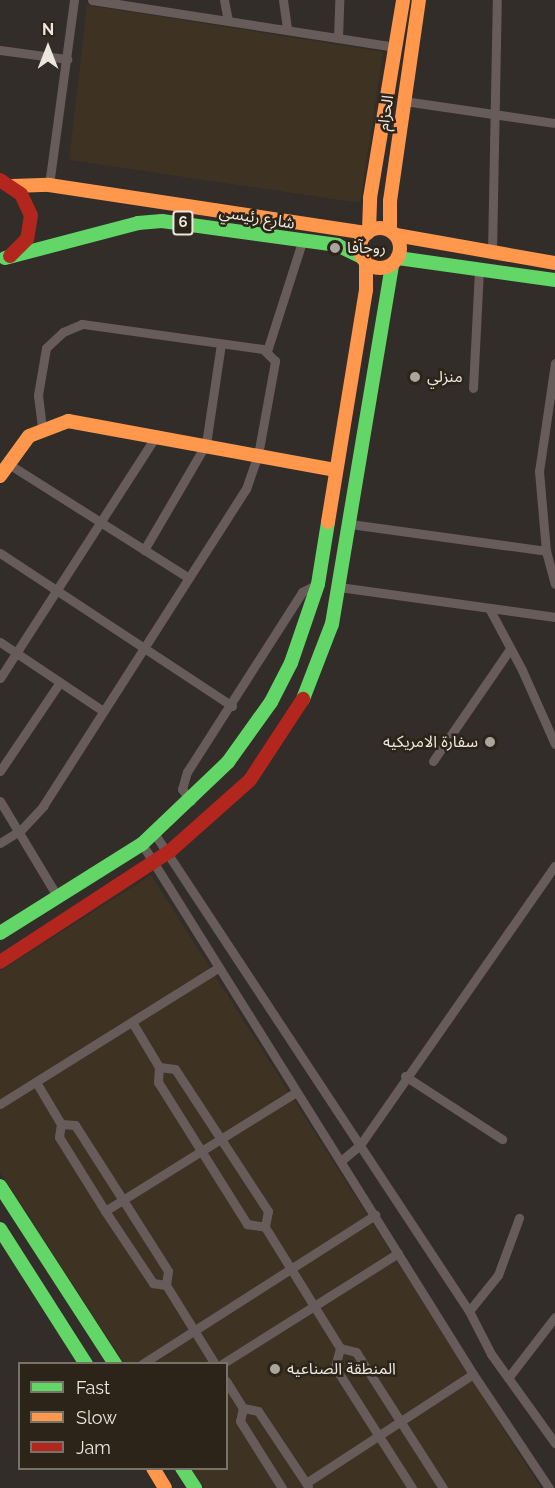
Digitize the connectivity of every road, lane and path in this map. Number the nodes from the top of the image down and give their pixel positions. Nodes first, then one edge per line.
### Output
1 (74, 0) edge
2 (92, 0) edge
3 (224, 0) edge
4 (283, 0) edge
5 (339, 0) edge
6 (403, 0) edge
7 (419, 0) edge
8 (496, 0) edge
9 (228, 21) junction
10 (287, 30) junction
11 (338, 38) junction
12 (395, 47) junction
13 (0, 50) edge
14 (67, 59) junction
15 (404, 100) junction
16 (496, 114) junction
17 (555, 123) edge
18 (6, 183) edge
19 (49, 185) junction
20 (31, 215) junction
21 (368, 232) junction
22 (393, 233) junction
23 (302, 242) junction
24 (492, 252) junction
25 (2, 259) edge
26 (364, 260) junction
27 (395, 262) junction
28 (555, 262) edge
29 (479, 268) junction
30 (555, 280) edge
31 (221, 344) junction
32 (267, 351) junction
33 (555, 363) edge
34 (473, 388) dead end
35 (42, 428) junction
36 (157, 434) junction
37 (206, 444) junction
38 (258, 456) junction
39 (8, 463) junction
40 (335, 470) junction
41 (0, 476) edge
42 (103, 524) junction
43 (350, 524) junction
44 (144, 550) junction
45 (546, 552) junction
46 (0, 553) edge
47 (189, 578) junction
48 (318, 584) junction
49 (555, 584) edge
50 (339, 587) junction
51 (58, 591) junction
52 (490, 610) junction
53 (555, 617) edge
54 (0, 642) edge
55 (510, 649) junction
56 (146, 650) junction
57 (17, 653) junction
58 (0, 678) edge
59 (60, 682) junction
60 (232, 706) junction
61 (103, 711) junction
62 (555, 744) edge
63 (433, 761) dead end
64 (0, 771) edge
65 (0, 801) edge
66 (191, 801) junction
67 (21, 830) junction
68 (154, 833) junction
69 (0, 843) edge
70 (142, 844) junction
71 (169, 852) junction
72 (152, 861) junction
73 (555, 865) edge
74 (57, 896) junction
75 (0, 933) edge
76 (0, 962) edge
77 (218, 968) junction
78 (132, 1022) junction
79 (159, 1067) junction
80 (405, 1076) junction
81 (36, 1082) junction
82 (296, 1092) junction
83 (0, 1104) edge
84 (61, 1124) junction
85 (221, 1139) junction
86 (502, 1139) dead end
87 (360, 1145) junction
88 (201, 1151) junction
89 (342, 1160) junction
90 (0, 1186) edge
91 (123, 1200) junction
92 (105, 1210) junction
93 (375, 1215) junction
94 (519, 1218) dead end
95 (266, 1227) junction
96 (0, 1229) edge
97 (398, 1253) junction
98 (291, 1268) junction
99 (166, 1285) junction
100 (314, 1305) junction
101 (469, 1311) junction
102 (555, 1317) edge
103 (194, 1330) junction
104 (340, 1348) junction
105 (85, 1362) edge
106 (114, 1362) edge
107 (145, 1362) edge
108 (214, 1362) edge
109 (225, 1362) edge
110 (473, 1374) junction
111 (508, 1378) junction
112 (228, 1384) edge
113 (243, 1408) junction
114 (401, 1421) junction
115 (379, 1436) junction
116 (555, 1443) edge
117 (154, 1470) edge
118 (183, 1470) edge
119 (308, 1485) edge
120 (165, 1488) edge
121 (195, 1488) edge
122 (282, 1488) edge
123 (412, 1488) edge
124 (443, 1488) edge
125 (549, 1488) edge

1 - 14 street
2 - 9 street
3 - 9 street
4 - 10 street
5 - 11 street
6 - 12 main road
7 - 15 main road, الحزام
8 - 16 street
9 - 10 street
10 - 11 street
11 - 12 street
12 - 21 main road
13 - 14 street
14 - 19 street
15 - 16 street
15 - 22 main road, الحزام
16 - 17 street
16 - 24 street
18 - 19 main road, شارع رئيسي / 6
18 - 20 main road, شارع رئيسي
19 - 20 main road
19 - 21 main road, شارع رئيسي / 6
20 - 25 main road, شارع رئيسي
21 - 22 main road, شارع رئيسي
21 - 26 main road
22 - 24 main road, شارع رئيسي
22 - 27 main road
23 - 25 main road, شارع رئيسي / 6
23 - 26 main road, شارع رئيسي / 6
23 - 32 street
24 - 28 main road, شارع رئيسي
26 - 27 main road, شارع رئيسي
26 - 40 main road
27 - 29 main road, شارع رئيسي
27 - 43 main road
29 - 30 main road, شارع رئيسي
29 - 34 street
31 - 32 street
31 - 35 street
31 - 37 street
32 - 38 street
33 - 45 street
35 - 36 main road
35 - 39 main road
36 - 37 main road
36 - 42 street
37 - 38 main road
37 - 44 street
38 - 40 main road
38 - 47 street
39 - 41 main road
39 - 42 street
40 - 48 main road
42 - 44 street
42 - 51 street
43 - 45 street
43 - 50 main road
44 - 47 street
45 - 49 street
46 - 51 street
47 - 56 street
48 - 50 main road
48 - 60 street
48 - 66 main road
50 - 52 street
50 - 71 main road
51 - 56 street
51 - 57 street
52 - 53 street
52 - 55 street
54 - 57 street
55 - 62 street
55 - 63 street
56 - 60 street
56 - 61 street
57 - 58 street
57 - 59 street
59 - 61 street
59 - 64 street
60 - 66 street
61 - 67 street
65 - 67 street
66 - 68 main road
67 - 69 street
67 - 74 street
68 - 70 main road
68 - 71 street
70 - 72 street
70 - 74 main road
71 - 72 main road
71 - 87 street
72 - 76 main road
72 - 77 street
73 - 80 street
74 - 75 main road
77 - 78 street
77 - 82 street
78 - 79 street
78 - 81 street
79 - 85 street
79 - 88 street
80 - 86 street
80 - 87 street
81 - 83 street
81 - 84 street
82 - 85 street
82 - 89 street
84 - 91 street
84 - 92 street
85 - 88 street
85 - 95 street
87 - 89 street
87 - 101 street
88 - 91 street
88 - 95 street
89 - 93 street
90 - 106 main road
91 - 92 street
91 - 99 street
92 - 99 street
93 - 97 street
93 - 98 street
94 - 101 street
95 - 98 street
96 - 105 main road
97 - 100 street
97 - 110 street
98 - 100 street
98 - 103 street
99 - 103 street
100 - 104 street
100 - 109 street
101 - 111 street
102 - 111 street
103 - 107 street
103 - 108 street
104 - 114 street
104 - 115 street
110 - 114 street
110 - 125 street
111 - 116 street
112 - 113 street
113 - 119 street
113 - 122 street
114 - 115 street
114 - 124 street
115 - 119 street
115 - 123 street
117 - 120 main road
118 - 121 main road

